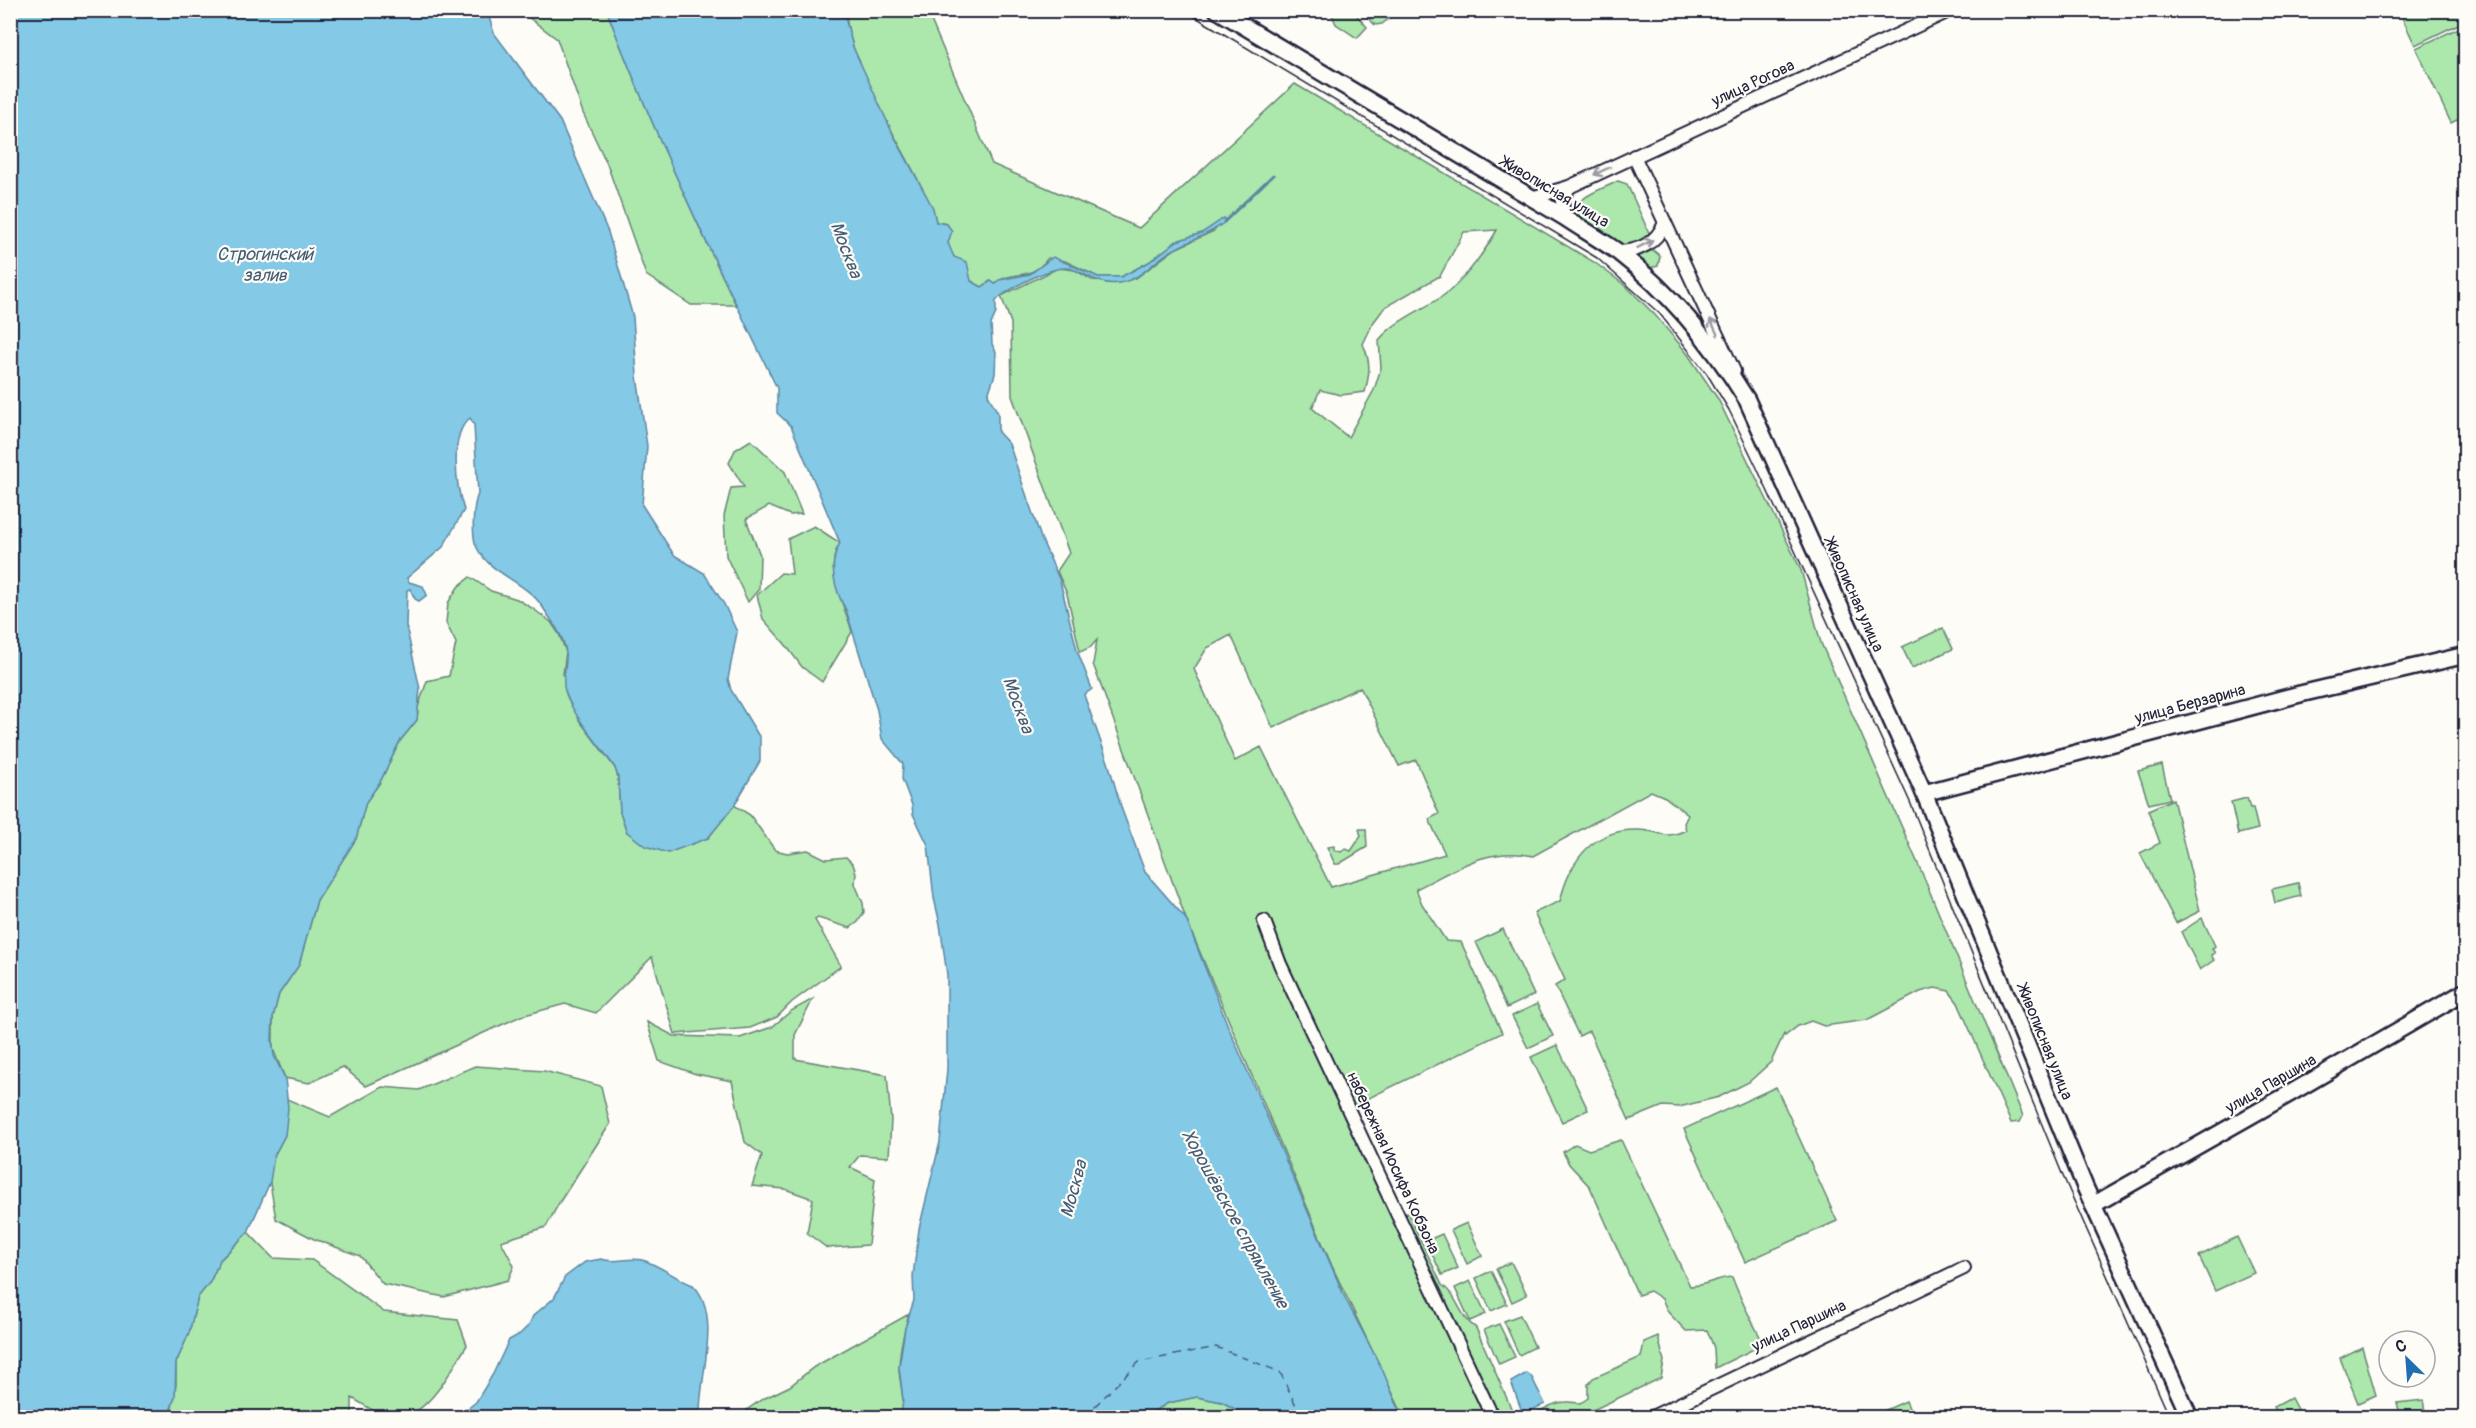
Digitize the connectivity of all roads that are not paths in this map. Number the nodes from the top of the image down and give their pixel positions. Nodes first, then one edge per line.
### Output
1 (1217, 10) edge
2 (1951, 10) edge
3 (1634, 156) junction
4 (1569, 187) junction
5 (1531, 198) junction
6 (1564, 217) junction
7 (1665, 223) junction
8 (1617, 252) junction
9 (1747, 400) junction
10 (2466, 655) edge
11 (1924, 793) junction
12 (1264, 921) dead end
13 (2466, 991) edge
14 (2093, 1205) junction
15 (1964, 1268) dead end
16 (1493, 1418) edge
17 (1650, 1418) edge
18 (2190, 1418) edge

1 - 5 street, Живописная улица
2 - 3 street, улица Рогова
3 -> 4 street, улица Рогова
3 - 7 street
4 - 5 street, улица Рогова
4 - 6 street
5 - 6 street, Живописная улица
6 - 8 street, Живописная улица
8 -> 7 street
9 -> 7 street
8 - 9 street, Живописная улица
9 - 11 street, Живописная улица
10 - 11 street, улица Берзарина
11 - 14 street, Живописная улица
12 - 16 street, набережная Иосифа Кобзона
13 - 14 street, улица Паршина
14 - 18 street, Живописная улица
15 - 17 street, улица Паршина

